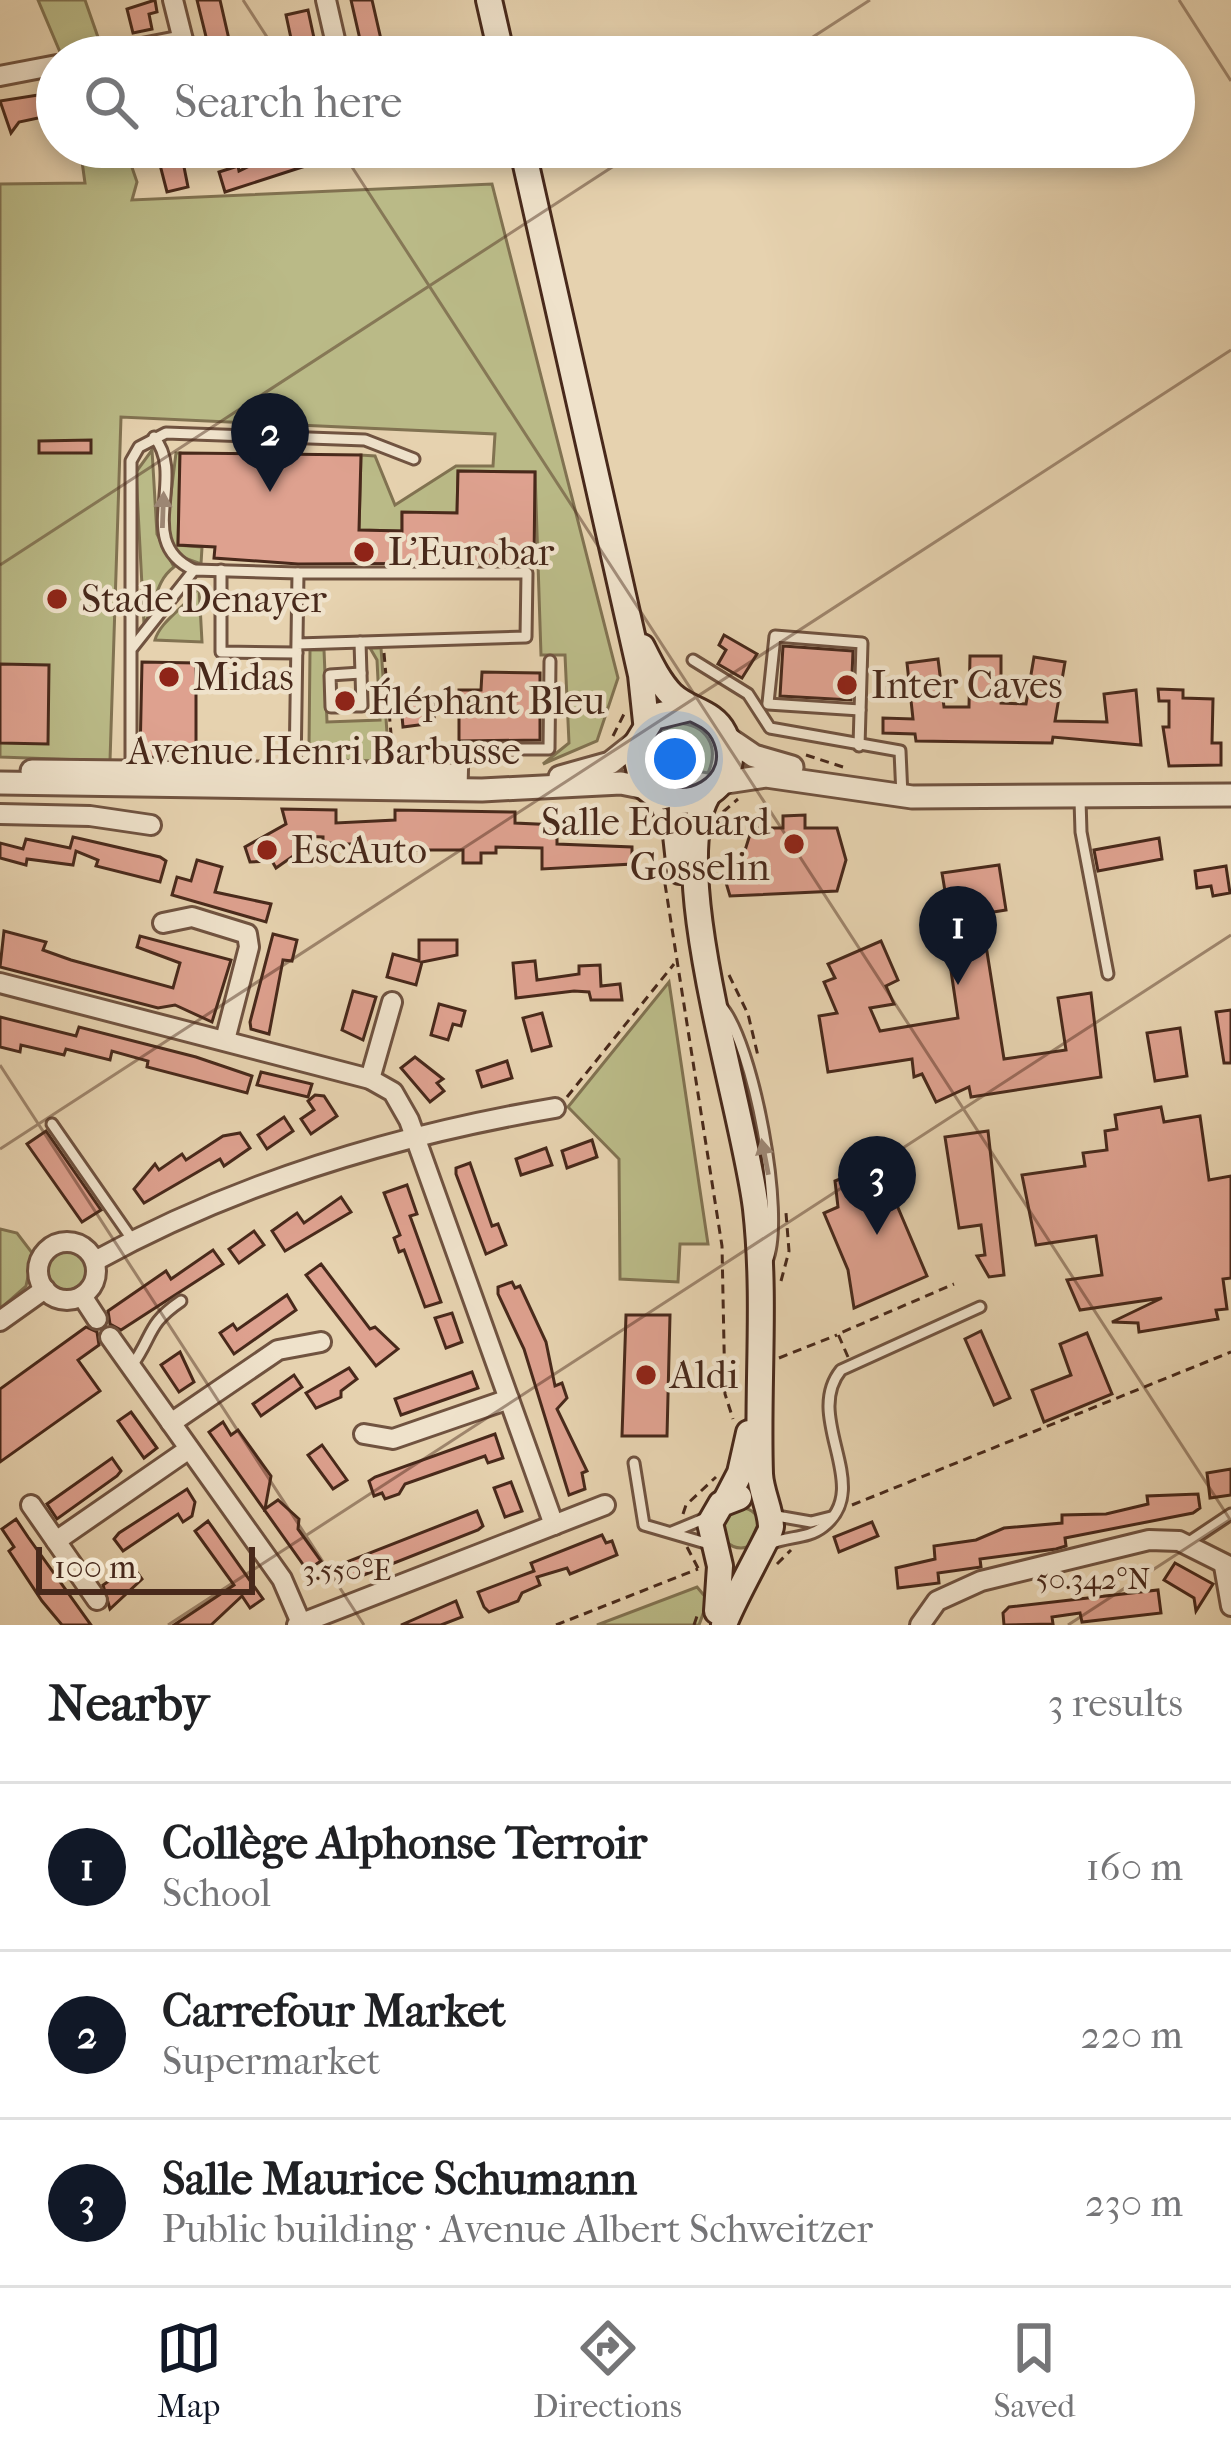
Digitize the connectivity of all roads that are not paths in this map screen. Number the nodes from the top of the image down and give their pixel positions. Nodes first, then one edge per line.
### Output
1 (173, 0) edge
2 (326, 0) edge
3 (489, 0) edge
4 (182, 36) edge
5 (334, 36) edge
6 (497, 36) edge
7 (36, 69) edge
8 (0, 76) edge
9 (527, 168) edge
10 (154, 437) junction
11 (414, 459) dead end
12 (194, 570) junction
13 (220, 570) junction
14 (298, 573) junction
15 (628, 622) junction
16 (360, 642) junction
17 (133, 647) junction
18 (297, 649) junction
19 (693, 660) dead end
20 (550, 661) dead end
21 (361, 673) junction
22 (353, 706) dead end
23 (338, 707) dead end
24 (690, 708) junction
25 (765, 708) junction
26 (860, 710) junction
27 (640, 733) junction
28 (726, 737) junction
29 (859, 746) junction
30 (0, 772) edge
31 (131, 778) junction
32 (295, 780) junction
33 (0, 783) edge
34 (462, 783) junction
35 (902, 790) junction
36 (724, 791) junction
37 (653, 794) junction
38 (1080, 794) junction
39 (1231, 795) edge
40 (0, 814) edge
41 (151, 825) dead end
42 (163, 923) dead end
43 (1108, 974) dead end
44 (0, 982) edge
45 (392, 1001) dead end
46 (225, 1040) junction
47 (370, 1079) junction
48 (555, 1108) road end
49 (52, 1124) dead end
50 (416, 1137) junction
51 (134, 1242) junction
52 (94, 1261) junction
53 (45, 1289) junction
54 (82, 1296) junction
55 (181, 1301) dead end
56 (980, 1307) dead end
57 (97, 1319) dead end
58 (0, 1322) edge
59 (110, 1337) dead end
60 (321, 1342) dead end
61 (130, 1367) junction
62 (509, 1400) junction
63 (171, 1424) junction
64 (364, 1434) dead end
65 (189, 1449) junction
66 (634, 1462) dead end
67 (32, 1505) dead end
68 (605, 1505) dead end
69 (720, 1506) junction
70 (766, 1511) junction
71 (837, 1512) junction
72 (1231, 1514) edge
73 (554, 1525) junction
74 (666, 1533) junction
75 (56, 1541) junction
76 (1186, 1544) junction
77 (717, 1548) junction
78 (759, 1551) junction
79 (1227, 1566) edge
80 (97, 1600) dead end
81 (1231, 1606) edge
82 (299, 1624) edge
83 (713, 1625) edge
84 (724, 1625) edge
85 (920, 1625) edge

1 - 4 street
2 - 5 street
3 - 6 main road
7 - 8 street
9 - 15 main road
10 - 11 lane
12 -> 10 lane
10 - 17 lane
12 - 13 lane
12 - 17 lane
13 - 14 lane
13 - 18 lane
14 - 16 lane
14 - 18 lane
15 - 24 main road
15 - 27 main road
16 - 18 lane
16 - 21 lane
17 - 31 lane
18 - 32 lane
19 - 25 lane
20 - 34 lane
21 - 22 lane
21 - 23 lane
24 - 27 main road
24 - 28 main road
25 - 26 lane
25 - 26 lane
25 - 29 lane
26 - 29 lane
27 - 34 street, Avenue Henri Barbusse
27 - 37 main road
28 - 35 street
28 - 36 main road
29 - 35 lane
30 - 31 street, Avenue Henri Barbusse
31 - 32 street, Avenue Henri Barbusse
31 - 33 street, Avenue Henri Barbusse
32 - 34 street, Avenue Henri Barbusse
32 - 34 street, Avenue Henri Barbusse
34 - 37 street, Avenue Henri Barbusse
35 - 36 street
35 - 38 street
36 - 37 main road
70 -> 36 main road
37 - 69 main road
38 - 39 street
38 - 43 lane
40 - 41 street
42 - 46 street
44 - 46 street
45 - 47 street
46 - 47 street
47 - 50 street
48 - 50 street
49 - 51 lane
50 - 51 street
50 - 62 street
51 - 52 street
52 - 53 street
52 - 54 street
53 - 54 street
53 - 58 street
54 - 57 street
55 - 61 lane
56 - 71 lane
59 - 61 street
60 - 63 street
61 - 63 street
62 - 64 street
62 - 73 street
63 - 65 street
65 - 75 street
65 - 82 street
66 - 74 lane
67 - 75 street
68 - 73 street
69 - 70 main road
69 - 74 lane
69 - 77 main road
70 - 71 lane
70 - 78 main road
71 - 78 lane
72 - 76 lane
73 - 82 street
74 - 77 lane
75 - 80 street
76 - 79 street
76 - 85 street
77 - 78 main road
77 - 83 main road
78 - 84 main road
79 - 81 street

